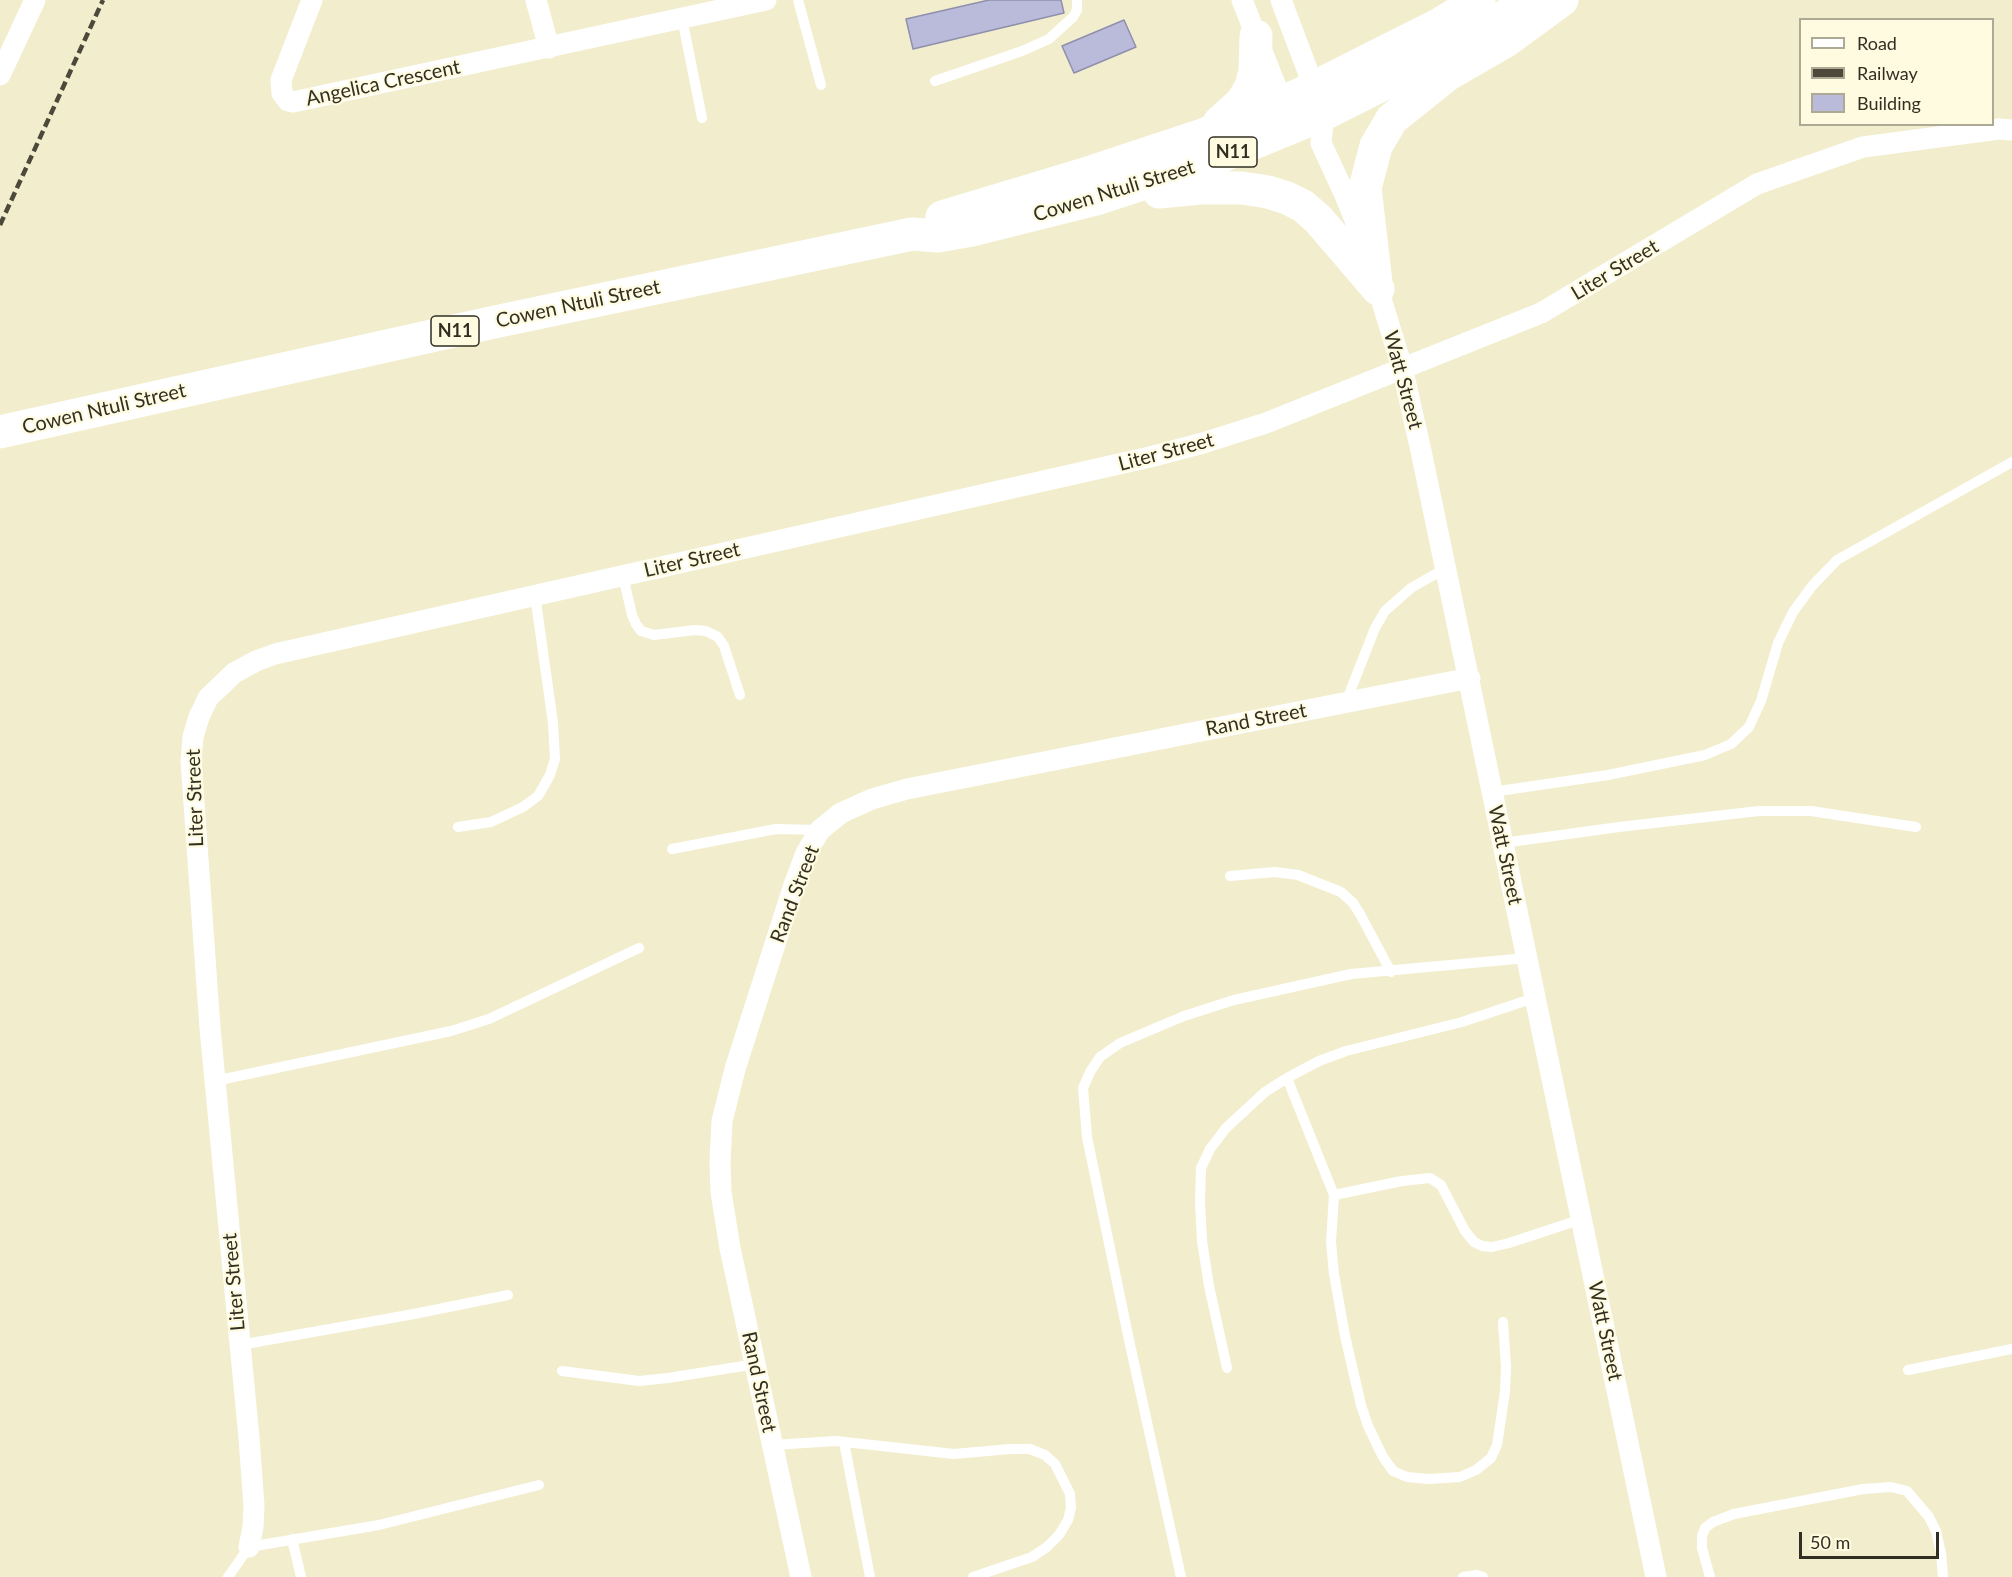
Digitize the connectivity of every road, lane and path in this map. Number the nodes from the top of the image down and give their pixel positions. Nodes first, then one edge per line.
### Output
1 (35, 0) edge
2 (312, 0) edge
3 (536, 0) edge
4 (766, 0) edge
5 (798, 0) edge
6 (1077, 0) edge
7 (1242, 0) edge
8 (1281, 0) edge
9 (1479, 0) edge
10 (1530, 0) edge
11 (1562, 0) edge
12 (696, 10) edge
13 (1256, 36) junction
14 (5, 48) edge
15 (549, 48) junction
16 (0, 75) edge
17 (935, 81) dead end
18 (821, 85) dead end
19 (1287, 115) junction
20 (1320, 115) junction
21 (702, 118) dead end
22 (2012, 130) edge
23 (1203, 135) junction
24 (1096, 199) junction
25 (912, 234) junction
26 (1377, 286) junction
27 (1402, 367) junction
28 (0, 432) edge
29 (2012, 462) edge
30 (1446, 568) junction
31 (623, 576) junction
32 (535, 596) junction
33 (1470, 678) junction
34 (740, 695) dead end
35 (1346, 702) junction
36 (1492, 792) junction
37 (458, 827) dead end
38 (1916, 827) dead end
39 (820, 830) junction
40 (1503, 843) junction
41 (672, 849) dead end
42 (1230, 876) dead end
43 (639, 948) dead end
44 (1527, 958) junction
45 (1391, 972) junction
46 (1534, 998) junction
47 (1287, 1078) junction
48 (215, 1081) junction
49 (1334, 1195) junction
50 (1582, 1220) junction
51 (508, 1294) dead end
52 (1503, 1323) dead end
53 (240, 1345) junction
54 (2012, 1349) edge
55 (756, 1364) junction
56 (1227, 1368) dead end
57 (1908, 1370) dead end
58 (562, 1371) dead end
59 (844, 1442) junction
60 (773, 1445) junction
61 (539, 1485) dead end
62 (292, 1539) junction
63 (249, 1547) junction
64 (228, 1577) edge
65 (301, 1577) edge
66 (801, 1577) edge
67 (870, 1577) edge
68 (973, 1577) edge
69 (1181, 1577) edge
70 (1463, 1577) edge
71 (1484, 1577) edge
72 (1656, 1577) edge
73 (1710, 1577) edge
74 (1943, 1577) edge

1 - 14 street
2 - 15 street, Angelica Crescent
3 - 15 street
4 - 12 street, Angelica Crescent
5 - 18 lane
6 - 17 lane
7 - 13 street
8 - 20 street, Watt Street
9 - 20 highway, Cowen Ntuli Street / N11
10 - 20 highway, Cowen Ntuli Street / N11
11 - 26 highway
12 - 15 street, Angelica Crescent
12 - 21 lane
13 - 19 street
13 - 23 highway
14 - 16 street
19 - 20 highway, Cowen Ntuli Street / N11
19 - 20 street
19 - 23 highway, Cowen Ntuli Street / N11
19 - 24 highway, Cowen Ntuli Street / N11
20 - 26 street, Watt Street
22 - 27 street, Liter Street
23 - 25 highway, Cowen Ntuli Street / N11
24 - 25 highway, Cowen Ntuli Street / N11
24 - 26 highway
25 - 28 highway, Cowen Ntuli Street / N11
26 - 27 street, Watt Street
27 - 30 street, Watt Street
27 - 31 street, Liter Street
29 - 36 lane
30 - 33 street, Watt Street
30 - 35 lane
31 - 32 street, Liter Street
31 - 34 lane
32 - 37 lane
32 - 48 street, Liter Street
33 - 35 street, Rand Street
33 - 36 street, Watt Street
35 - 39 street, Rand Street
36 - 40 street, Watt Street
38 - 40 lane
39 - 41 lane
39 - 55 street, Rand Street
40 - 44 street, Watt Street
42 - 45 lane
43 - 48 lane
44 - 45 lane
44 - 46 street, Watt Street
45 - 69 lane
46 - 47 lane
46 - 50 street, Watt Street
47 - 49 lane
47 - 56 lane
48 - 53 street, Liter Street
49 - 50 lane
49 - 52 lane
50 - 72 street, Watt Street
51 - 53 lane
53 - 63 street, Liter Street
54 - 57 lane
55 - 58 lane
55 - 60 street, Rand Street
59 - 60 lane
59 - 67 lane
59 - 68 lane
60 - 66 street, Rand Street
61 - 62 lane
62 - 63 lane
62 - 65 lane
63 - 64 lane, Liter Street
70 - 71 lane
73 - 74 lane

